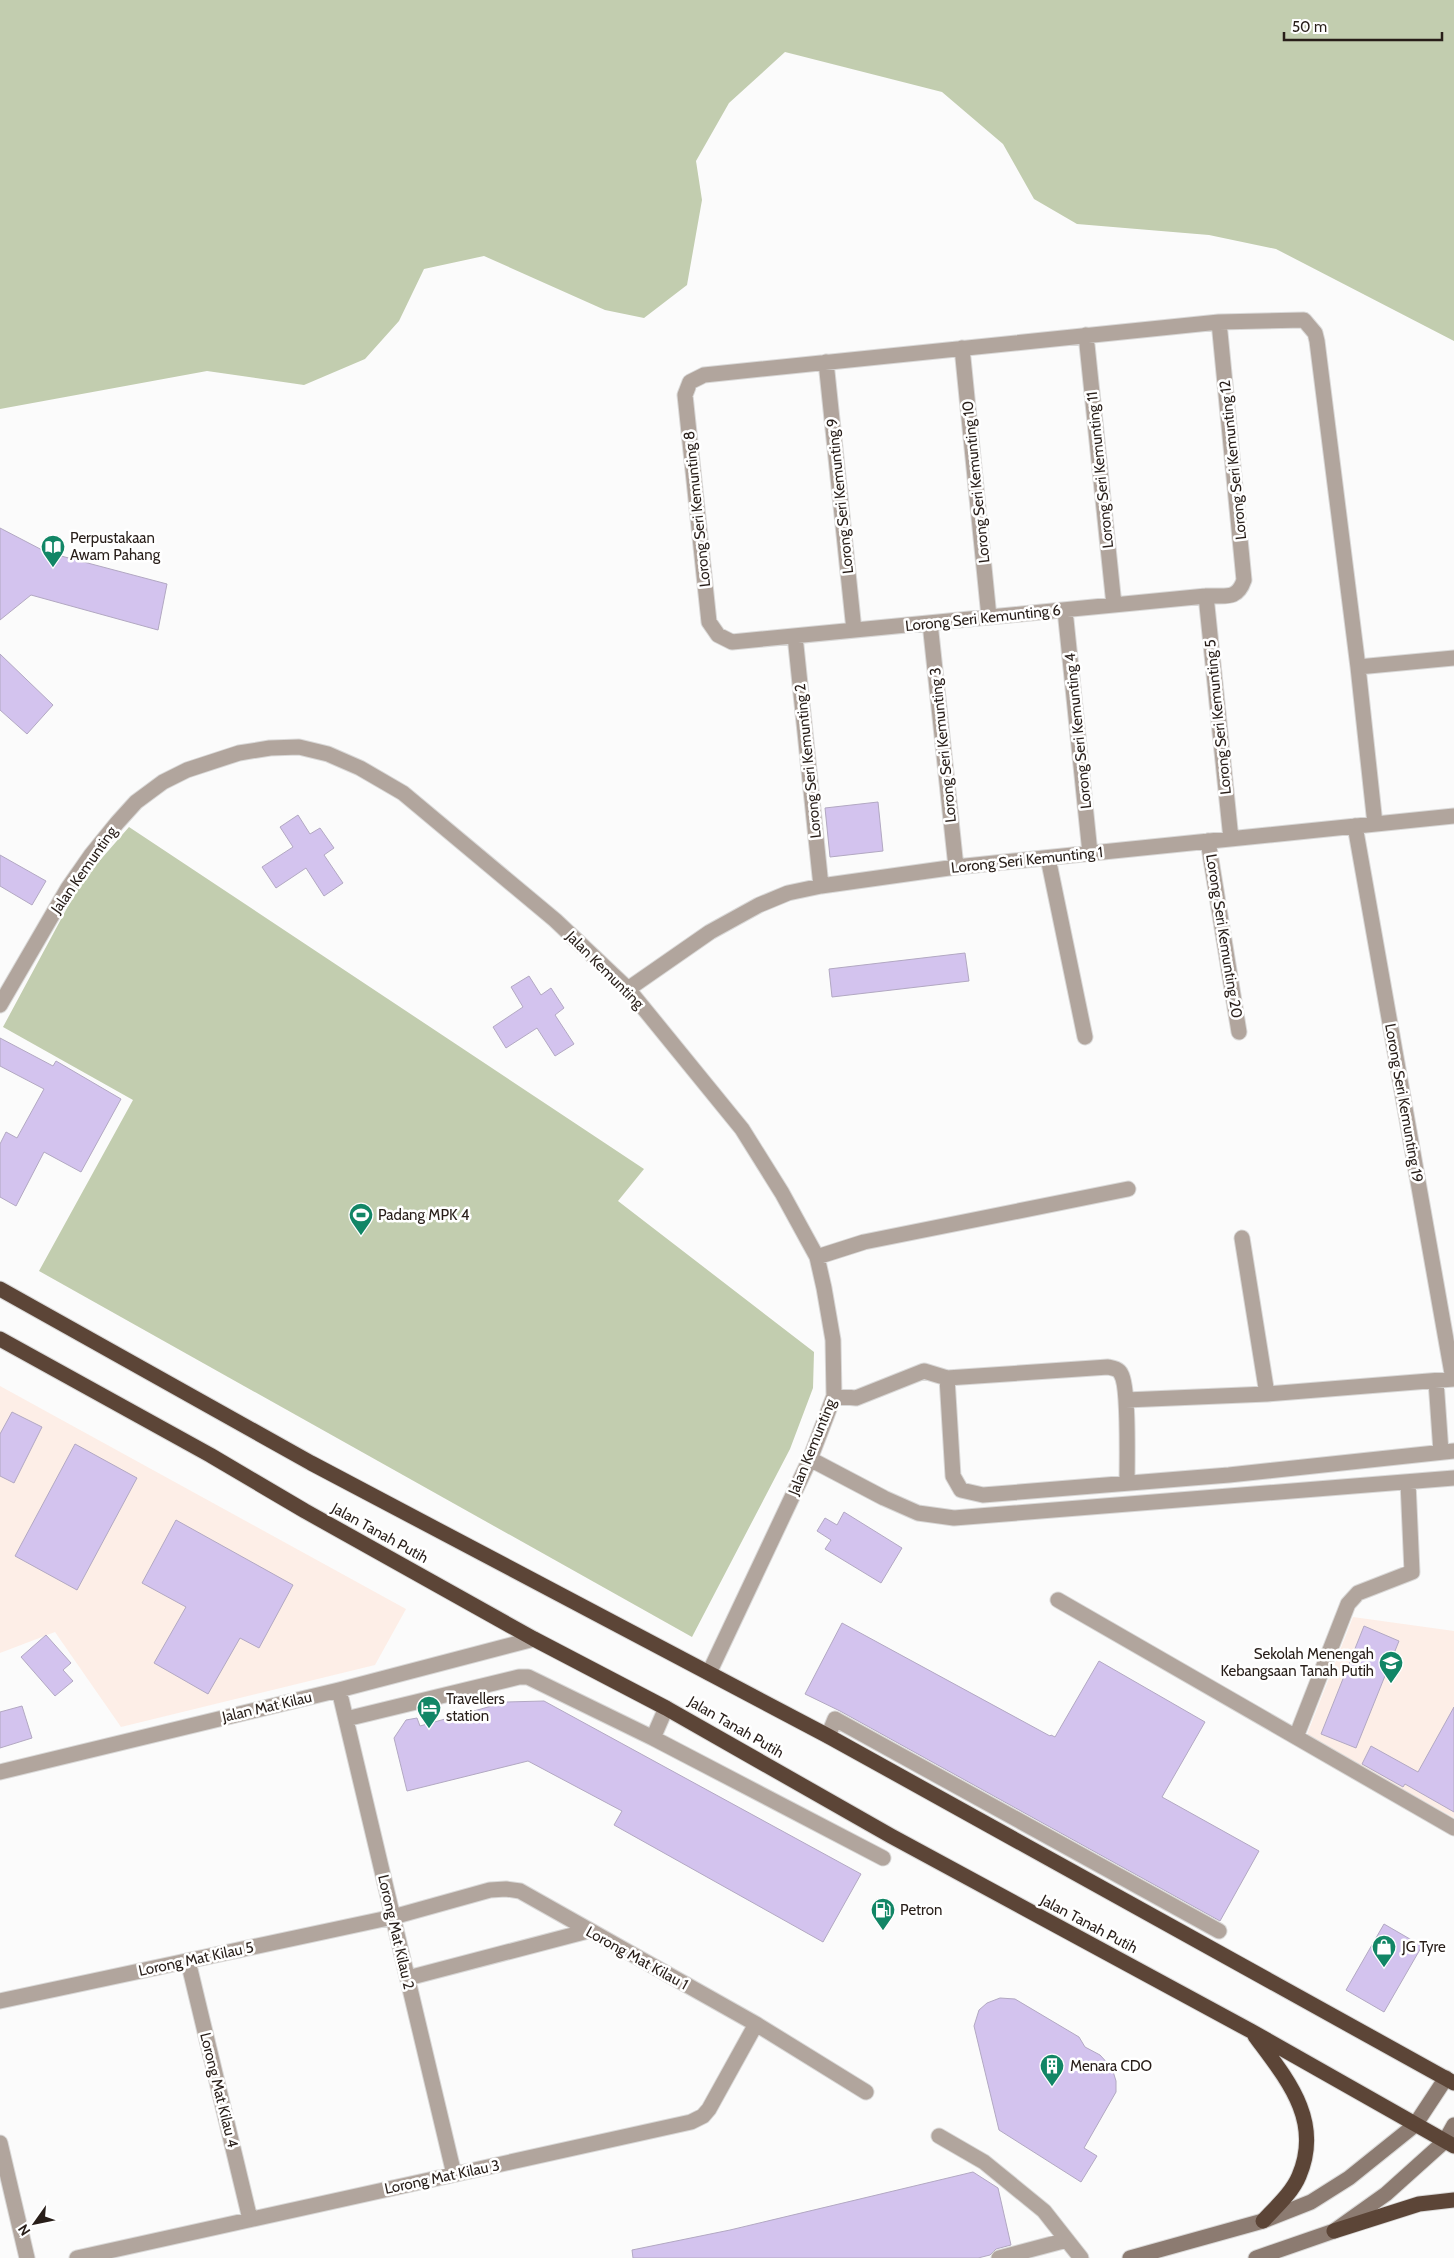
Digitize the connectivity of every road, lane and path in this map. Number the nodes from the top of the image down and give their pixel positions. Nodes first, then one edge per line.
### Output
1 (1219, 322) junction
2 (1086, 335) junction
3 (962, 348) junction
4 (826, 362) junction
5 (1234, 595) joint
6 (1206, 596) junction
7 (1114, 605) junction
8 (1065, 610) junction
9 (989, 617) junction
10 (930, 623) junction
11 (854, 630) junction
12 (795, 636) junction
13 (732, 642) joint
14 (1454, 658) edge
15 (1358, 667) junction
16 (1454, 816) edge
17 (1375, 824) junction
18 (1355, 826) junction
19 (1231, 838) junction
20 (1208, 841) junction
21 (1090, 853) junction
22 (1048, 858) junction
23 (956, 867) junction
24 (821, 886) junction
25 (628, 989) junction
26 (0, 1005) edge
27 (1239, 1032) dead end
28 (1085, 1037) dead end
29 (1128, 1188) dead end
30 (1242, 1238) dead end
31 (817, 1257) junction
32 (0, 1289) edge
33 (0, 1339) edge
34 (947, 1378) junction
35 (1454, 1379) edge
36 (1436, 1381) junction
37 (1267, 1394) junction
38 (834, 1396) junction
39 (1126, 1400) junction
40 (1448, 1452) edge
41 (810, 1459) junction
42 (1454, 1478) edge
43 (1408, 1482) junction
44 (1127, 1483) junction
45 (1058, 1600) dead end
46 (534, 1639) junction
47 (709, 1673) junction
48 (339, 1690) junction
49 (666, 1708) junction
50 (346, 1719) junction
51 (828, 1736) junction
52 (1296, 1737) junction
53 (653, 1738) junction
54 (0, 1772) edge
55 (1454, 1828) edge
56 (883, 1858) dead end
57 (393, 1917) junction
58 (588, 1931) junction
59 (1219, 1931) dead end
60 (188, 1961) junction
61 (408, 1978) junction
62 (0, 2001) edge
63 (756, 2024) junction
64 (1251, 2031) junction
65 (1450, 2080) edge
66 (866, 2092) dead end
67 (1415, 2125) junction
68 (1454, 2126) edge
69 (939, 2136) dead end
70 (0, 2143) edge
71 (1450, 2144) edge
72 (454, 2174) junction
73 (1454, 2200) edge
74 (250, 2220) junction
75 (1263, 2221) junction
76 (1334, 2231) junction
77 (1067, 2240) junction
78 (27, 2258) edge
79 (76, 2258) edge
80 (999, 2258) edge
81 (1081, 2258) edge
82 (1130, 2258) edge
83 (1256, 2258) edge

1 - 2 street
1 - 5 street, Lorong Seri Kemunting 12
1 - 15 street
2 - 3 street
2 - 7 street, Lorong Seri Kemunting 11
3 - 4 street
3 - 9 street, Lorong Seri Kemunting 10
4 - 11 street, Lorong Seri Kemunting 9
4 - 13 street, Lorong Seri Kemunting 8
5 - 6 street, Lorong Seri Kemunting 6
6 - 7 street, Lorong Seri Kemunting 6
6 - 19 street, Lorong Seri Kemunting 5
7 - 8 street, Lorong Seri Kemunting 6
8 - 9 street, Lorong Seri Kemunting 6
8 - 21 street, Lorong Seri Kemunting 4
9 - 10 street, Lorong Seri Kemunting 6
10 - 11 street, Lorong Seri Kemunting 6
10 - 23 street, Lorong Seri Kemunting 3
11 - 12 street, Lorong Seri Kemunting 6
12 - 13 street, Lorong Seri Kemunting 6
12 - 24 street, Lorong Seri Kemunting 2
14 - 15 street
15 - 17 street
16 - 17 street, Lorong Seri Kemunting 1
17 - 18 street, Lorong Seri Kemunting 1
18 - 19 street, Lorong Seri Kemunting 1
18 - 35 street, Lorong Seri Kemunting 19
19 - 20 street, Lorong Seri Kemunting 1
20 - 21 street, Lorong Seri Kemunting 1
20 - 27 street, Lorong Seri Kemunting 20
21 - 22 street, Lorong Seri Kemunting 1
22 - 23 street, Lorong Seri Kemunting 1
22 - 28 street
23 - 24 street, Lorong Seri Kemunting 1
24 - 25 street, Lorong Seri Kemunting 1
25 - 26 street, Jalan Kemunting
25 - 31 street, Jalan Kemunting
29 - 31 street
30 - 37 street
31 - 38 street, Jalan Kemunting
32 - 47 highway, Jalan Tanah Putih
33 - 46 highway, Jalan Tanah Putih
34 - 38 street
34 - 39 street
34 - 44 street
35 - 36 street
36 - 37 street
36 - 40 street
37 - 39 street
38 - 41 street, Jalan Kemunting
39 - 44 street
40 - 44 street
41 - 43 street
41 - 47 street, Jalan Kemunting
42 - 43 street
43 - 52 street
45 - 52 street
46 - 48 street, Jalan Mat Kilau
46 - 49 highway, Jalan Tanah Putih
47 - 51 highway, Jalan Tanah Putih
48 - 50 street, Lorong Mat Kilau 2
48 - 54 street, Jalan Mat Kilau
49 - 53 street
49 - 64 highway, Jalan Tanah Putih
50 - 53 street
50 - 57 street, Lorong Mat Kilau 2
51 - 59 street
51 - 65 highway, Jalan Tanah Putih
52 - 55 street
53 - 56 street
57 - 58 street, Lorong Mat Kilau 1
57 - 60 street, Lorong Mat Kilau 5
57 - 61 street, Lorong Mat Kilau 2
58 - 61 street
58 - 63 street, Lorong Mat Kilau 1
60 - 62 street, Lorong Mat Kilau 5
60 - 74 street, Lorong Mat Kilau 4
61 - 72 street, Lorong Mat Kilau 2
63 - 66 street, Lorong Mat Kilau 1
63 - 72 street, Lorong Mat Kilau 3
64 - 67 highway, Jalan Tanah Putih
64 - 75 highway
65 - 67 main road
67 - 71 highway, Jalan Tanah Putih
67 - 75 main road
68 - 71 main road
69 - 77 street
70 - 78 street
71 - 76 main road
72 - 74 street, Lorong Mat Kilau 3
73 - 76 highway
74 - 79 street, Lorong Mat Kilau 3
75 - 82 main road
76 - 83 main road
77 - 80 street
77 - 81 street

